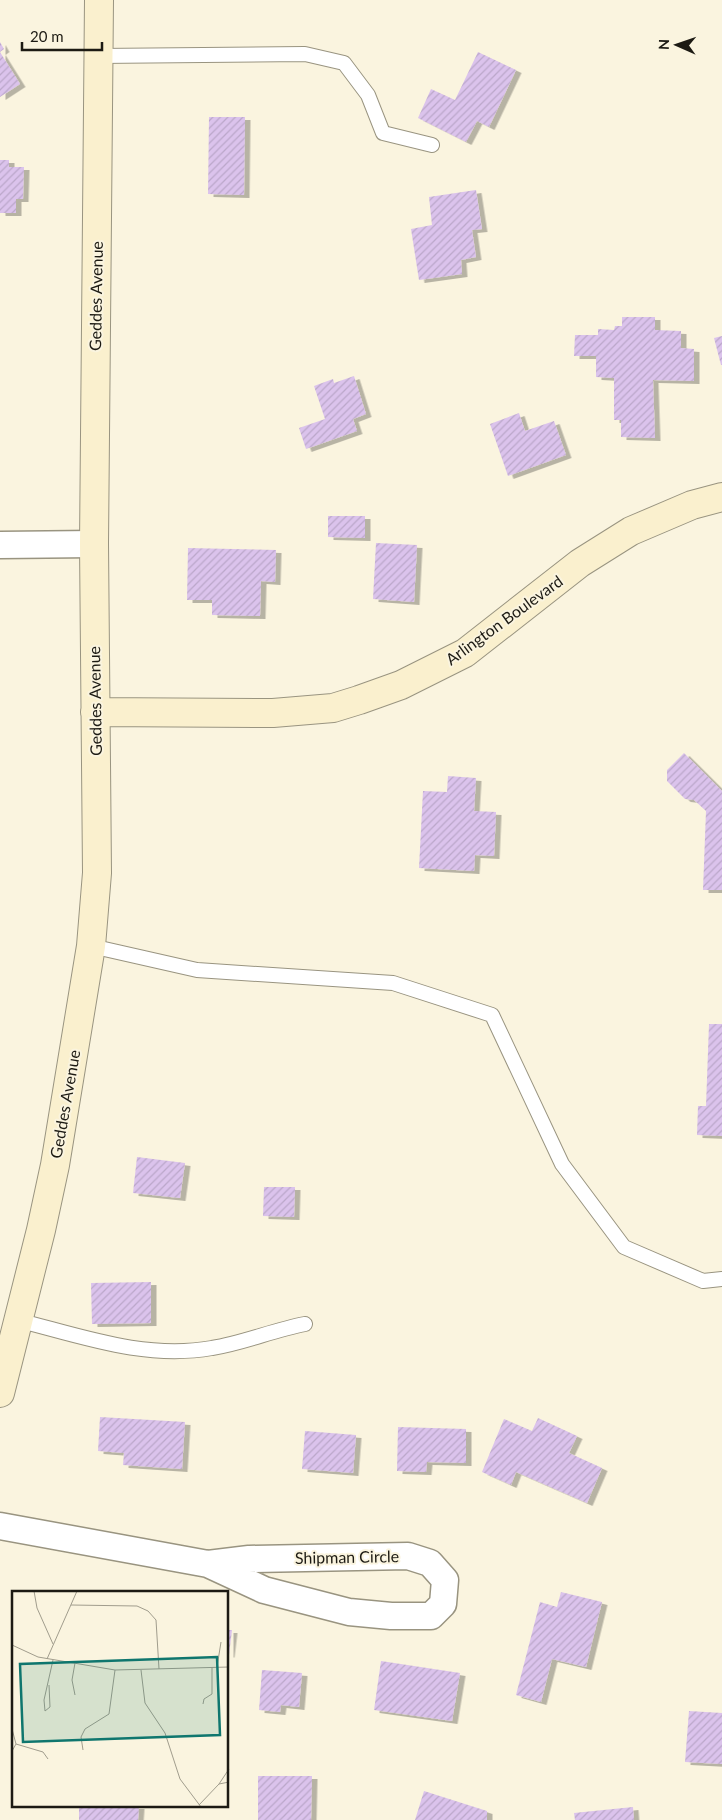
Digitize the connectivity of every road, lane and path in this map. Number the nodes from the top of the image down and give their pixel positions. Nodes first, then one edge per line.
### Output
1 (94, 2) edge
2 (98, 56) junction
3 (432, 145) dead end
4 (722, 497) edge
5 (94, 544) junction
6 (0, 545) edge
7 (95, 712) junction
8 (91, 946) junction
9 (722, 1279) edge
10 (17, 1320) junction
11 (305, 1324) dead end
12 (0, 1393) edge
13 (0, 1526) edge
14 (208, 1564) junction

1 - 2 main road, Geddes Avenue
2 - 3 lane
2 - 5 main road, Geddes Avenue
4 - 7 main road, Arlington Boulevard
5 - 6 street
5 - 7 main road, Geddes Avenue
7 - 8 main road, Geddes Avenue
8 - 9 lane
8 - 10 main road, Geddes Avenue
10 - 11 lane
10 - 12 main road, Geddes Avenue
13 - 14 street, Shipman Circle
14 - 14 street, Shipman Circle

